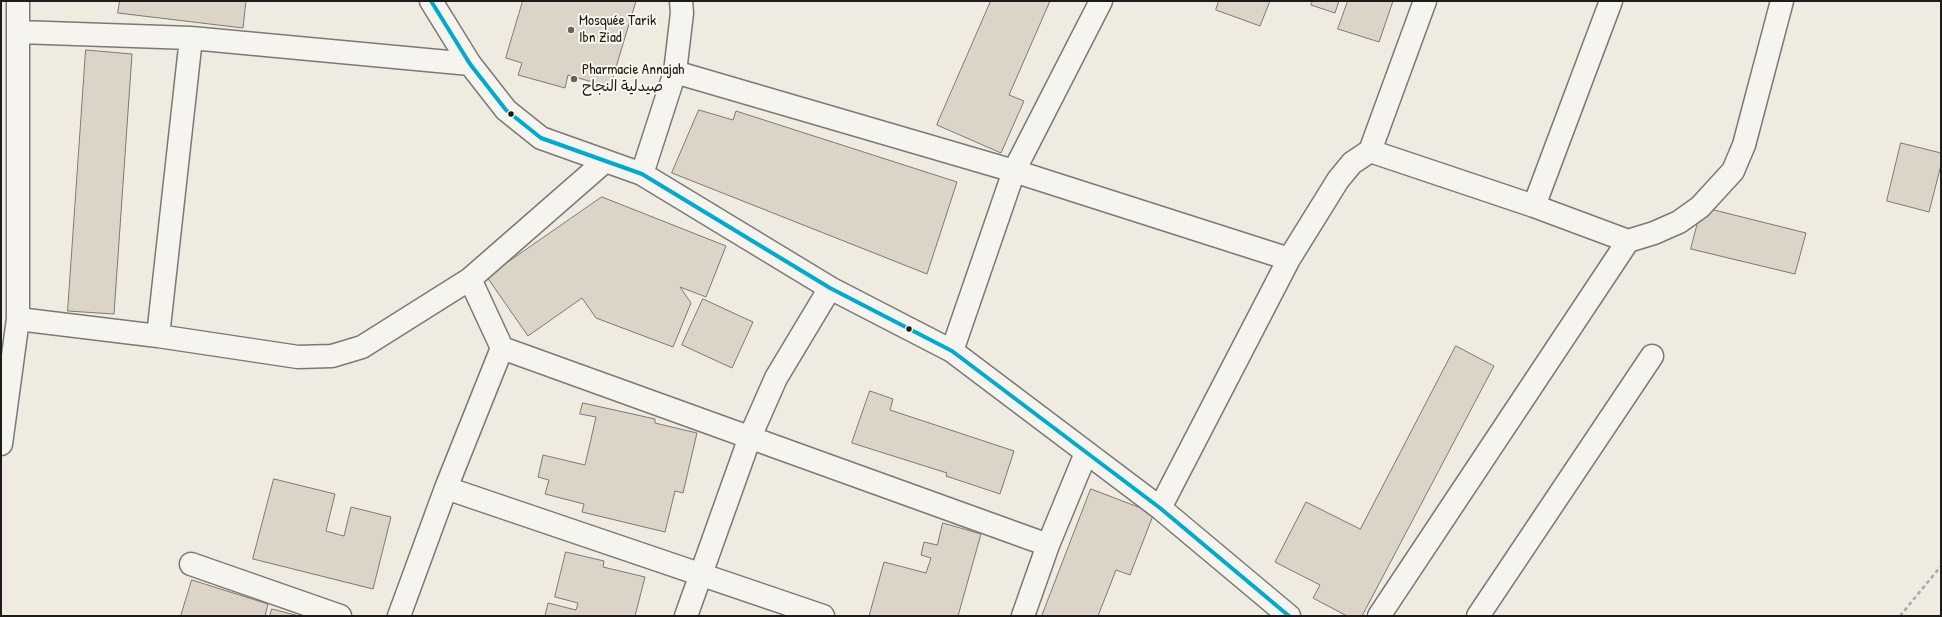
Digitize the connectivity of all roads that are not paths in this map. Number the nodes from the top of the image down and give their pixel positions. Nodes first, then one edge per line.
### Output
1 (18, 1) edge
2 (431, 1) edge
3 (681, 1) edge
4 (1101, 1) edge
5 (1425, 1) edge
6 (1611, 1) edge
7 (1782, 1) edge
8 (19, 32) junction
9 (191, 38) junction
10 (470, 64) junction
11 (675, 72) junction
12 (1370, 151) junction
13 (604, 162) junction
14 (1014, 171) junction
15 (642, 174) junction
16 (1534, 206) junction
17 (1628, 241) junction
18 (1289, 259) junction
19 (470, 279) junction
20 (830, 288) junction
21 (18, 318) junction
22 (158, 336) junction
23 (502, 348) junction
24 (952, 351) junction
25 (1652, 356) dead end
26 (750, 438) junction
27 (1, 444) edge
28 (1086, 453) junction
29 (446, 488) junction
30 (1160, 508) junction
31 (1048, 545) junction
32 (191, 564) dead end
33 (701, 575) junction
34 (340, 616) edge
35 (399, 616) edge
36 (686, 616) edge
37 (823, 616) edge
38 (1023, 616) edge
39 (1289, 616) edge
40 (1379, 616) edge
41 (1478, 616) edge

1 - 8 street
2 - 10 street
3 - 11 street
4 - 14 street
5 - 12 street
6 - 16 street
7 - 17 street
8 - 9 street
8 - 21 street
9 - 10 street
9 - 22 street
10 - 13 street
11 - 14 street
11 - 15 street
12 - 16 street
12 - 18 street
13 - 15 street
13 - 19 street
14 - 18 street
14 - 24 street
15 - 20 street
16 - 17 street
17 - 40 street
18 - 30 street
19 - 22 street
19 - 23 street
20 - 24 street
20 - 26 street
21 - 22 street
21 - 27 street
23 - 26 street
23 - 29 street
24 - 28 street
25 - 41 street
26 - 31 street
26 - 33 street
28 - 30 street
28 - 31 street
29 - 33 street
29 - 35 street
30 - 39 street
31 - 38 street
32 - 34 street
33 - 36 street
33 - 37 street

